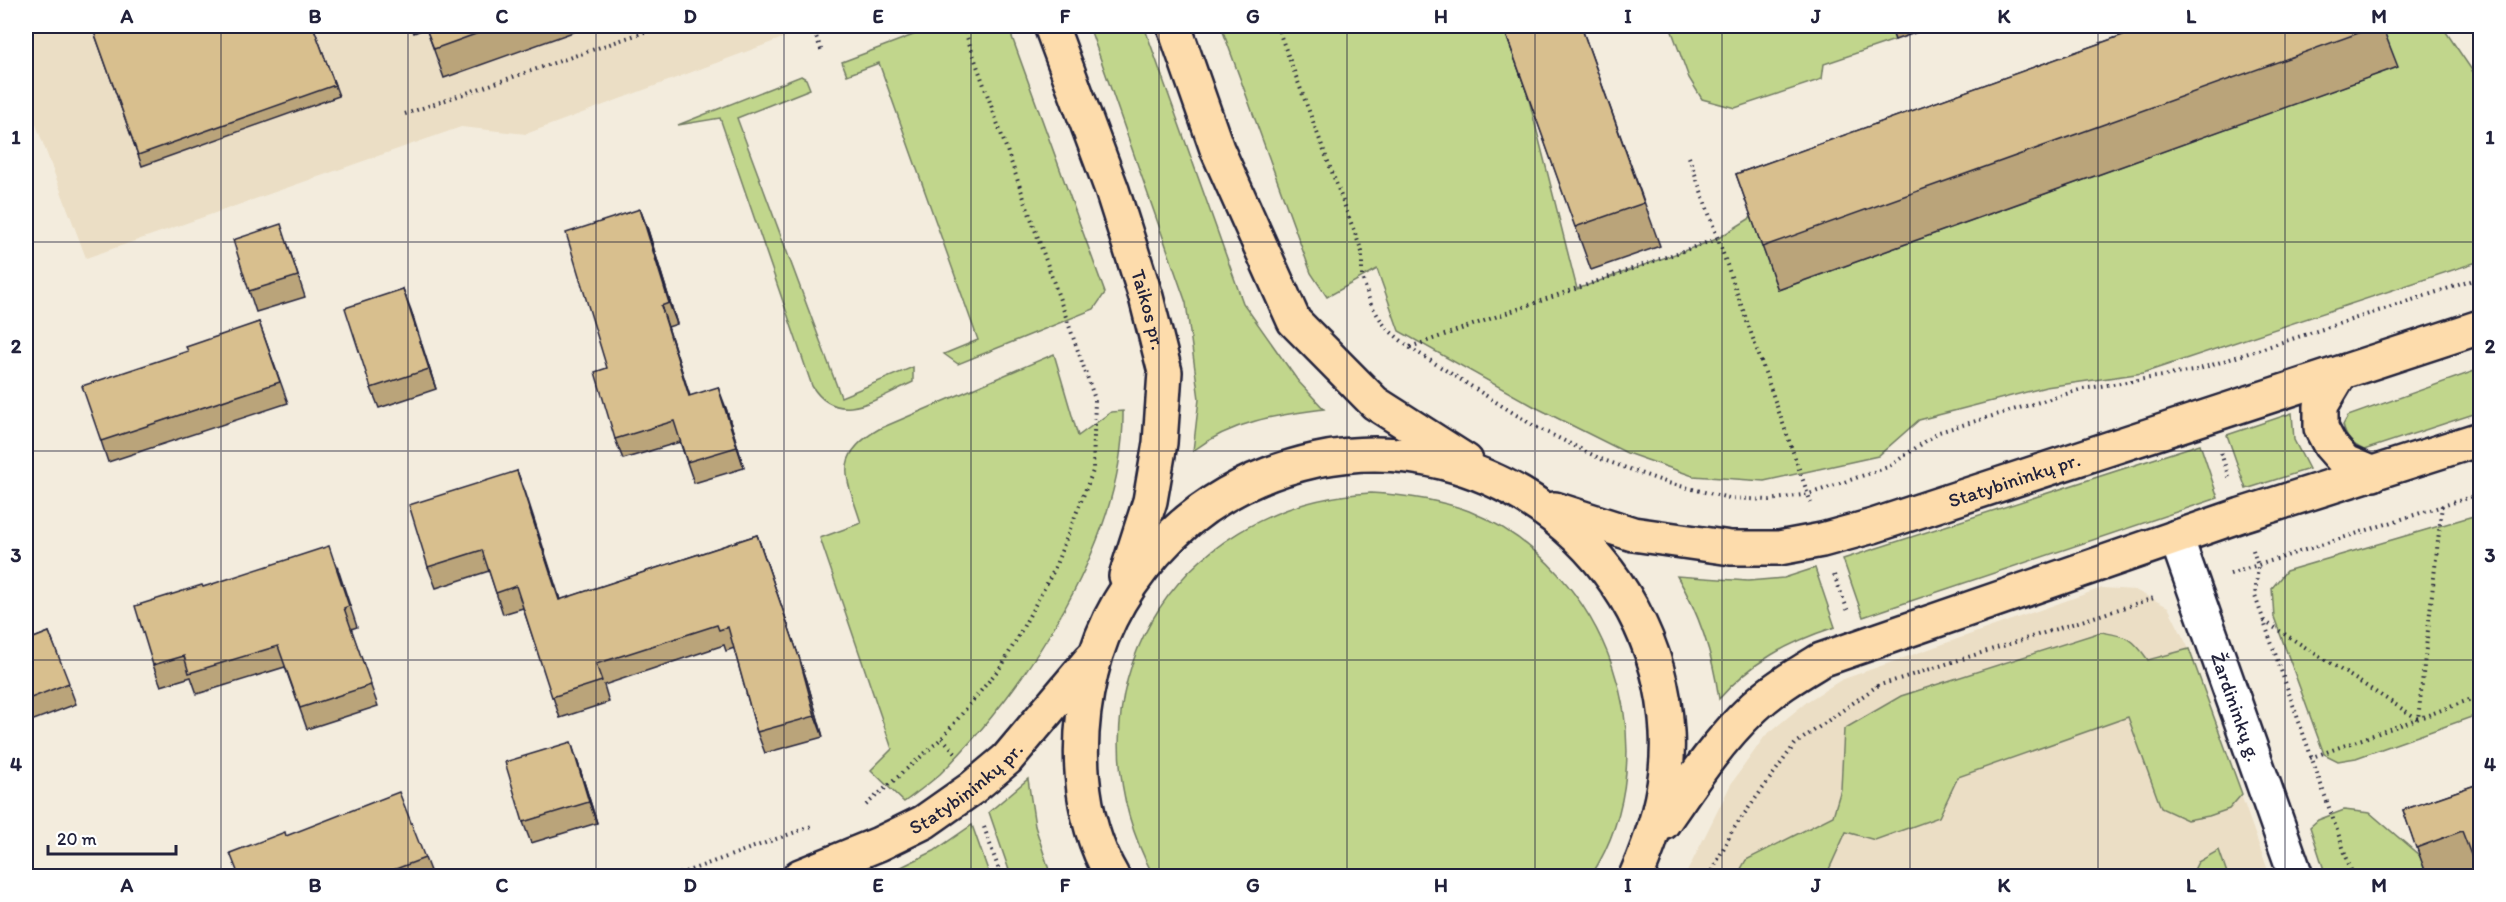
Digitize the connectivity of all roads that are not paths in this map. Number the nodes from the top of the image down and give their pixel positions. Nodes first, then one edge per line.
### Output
1 (1051, 26) edge
2 (1174, 26) edge
3 (2481, 327) edge
4 (2340, 374) junction
5 (2481, 438) edge
6 (2373, 474) junction
7 (1495, 479) junction
8 (1539, 504) junction
9 (2176, 537) junction
10 (1118, 603) junction
11 (1096, 653) junction
12 (1652, 839) junction
13 (800, 876) edge
14 (1112, 876) edge
15 (1636, 876) edge
16 (2296, 876) edge

1 - 10 main road, Taikos pr.
2 - 7 main road
3 - 4 main road, Statybininkų pr.
4 - 6 main road
4 - 8 main road, Statybininkų pr.
5 - 6 main road
6 - 9 main road
7 - 8 main road
7 - 10 main road
8 - 12 main road
9 - 12 main road
9 - 16 street, Žardininkų g.
10 - 11 main road
11 - 13 main road, Statybininkų pr.
11 - 14 main road
12 - 15 main road

